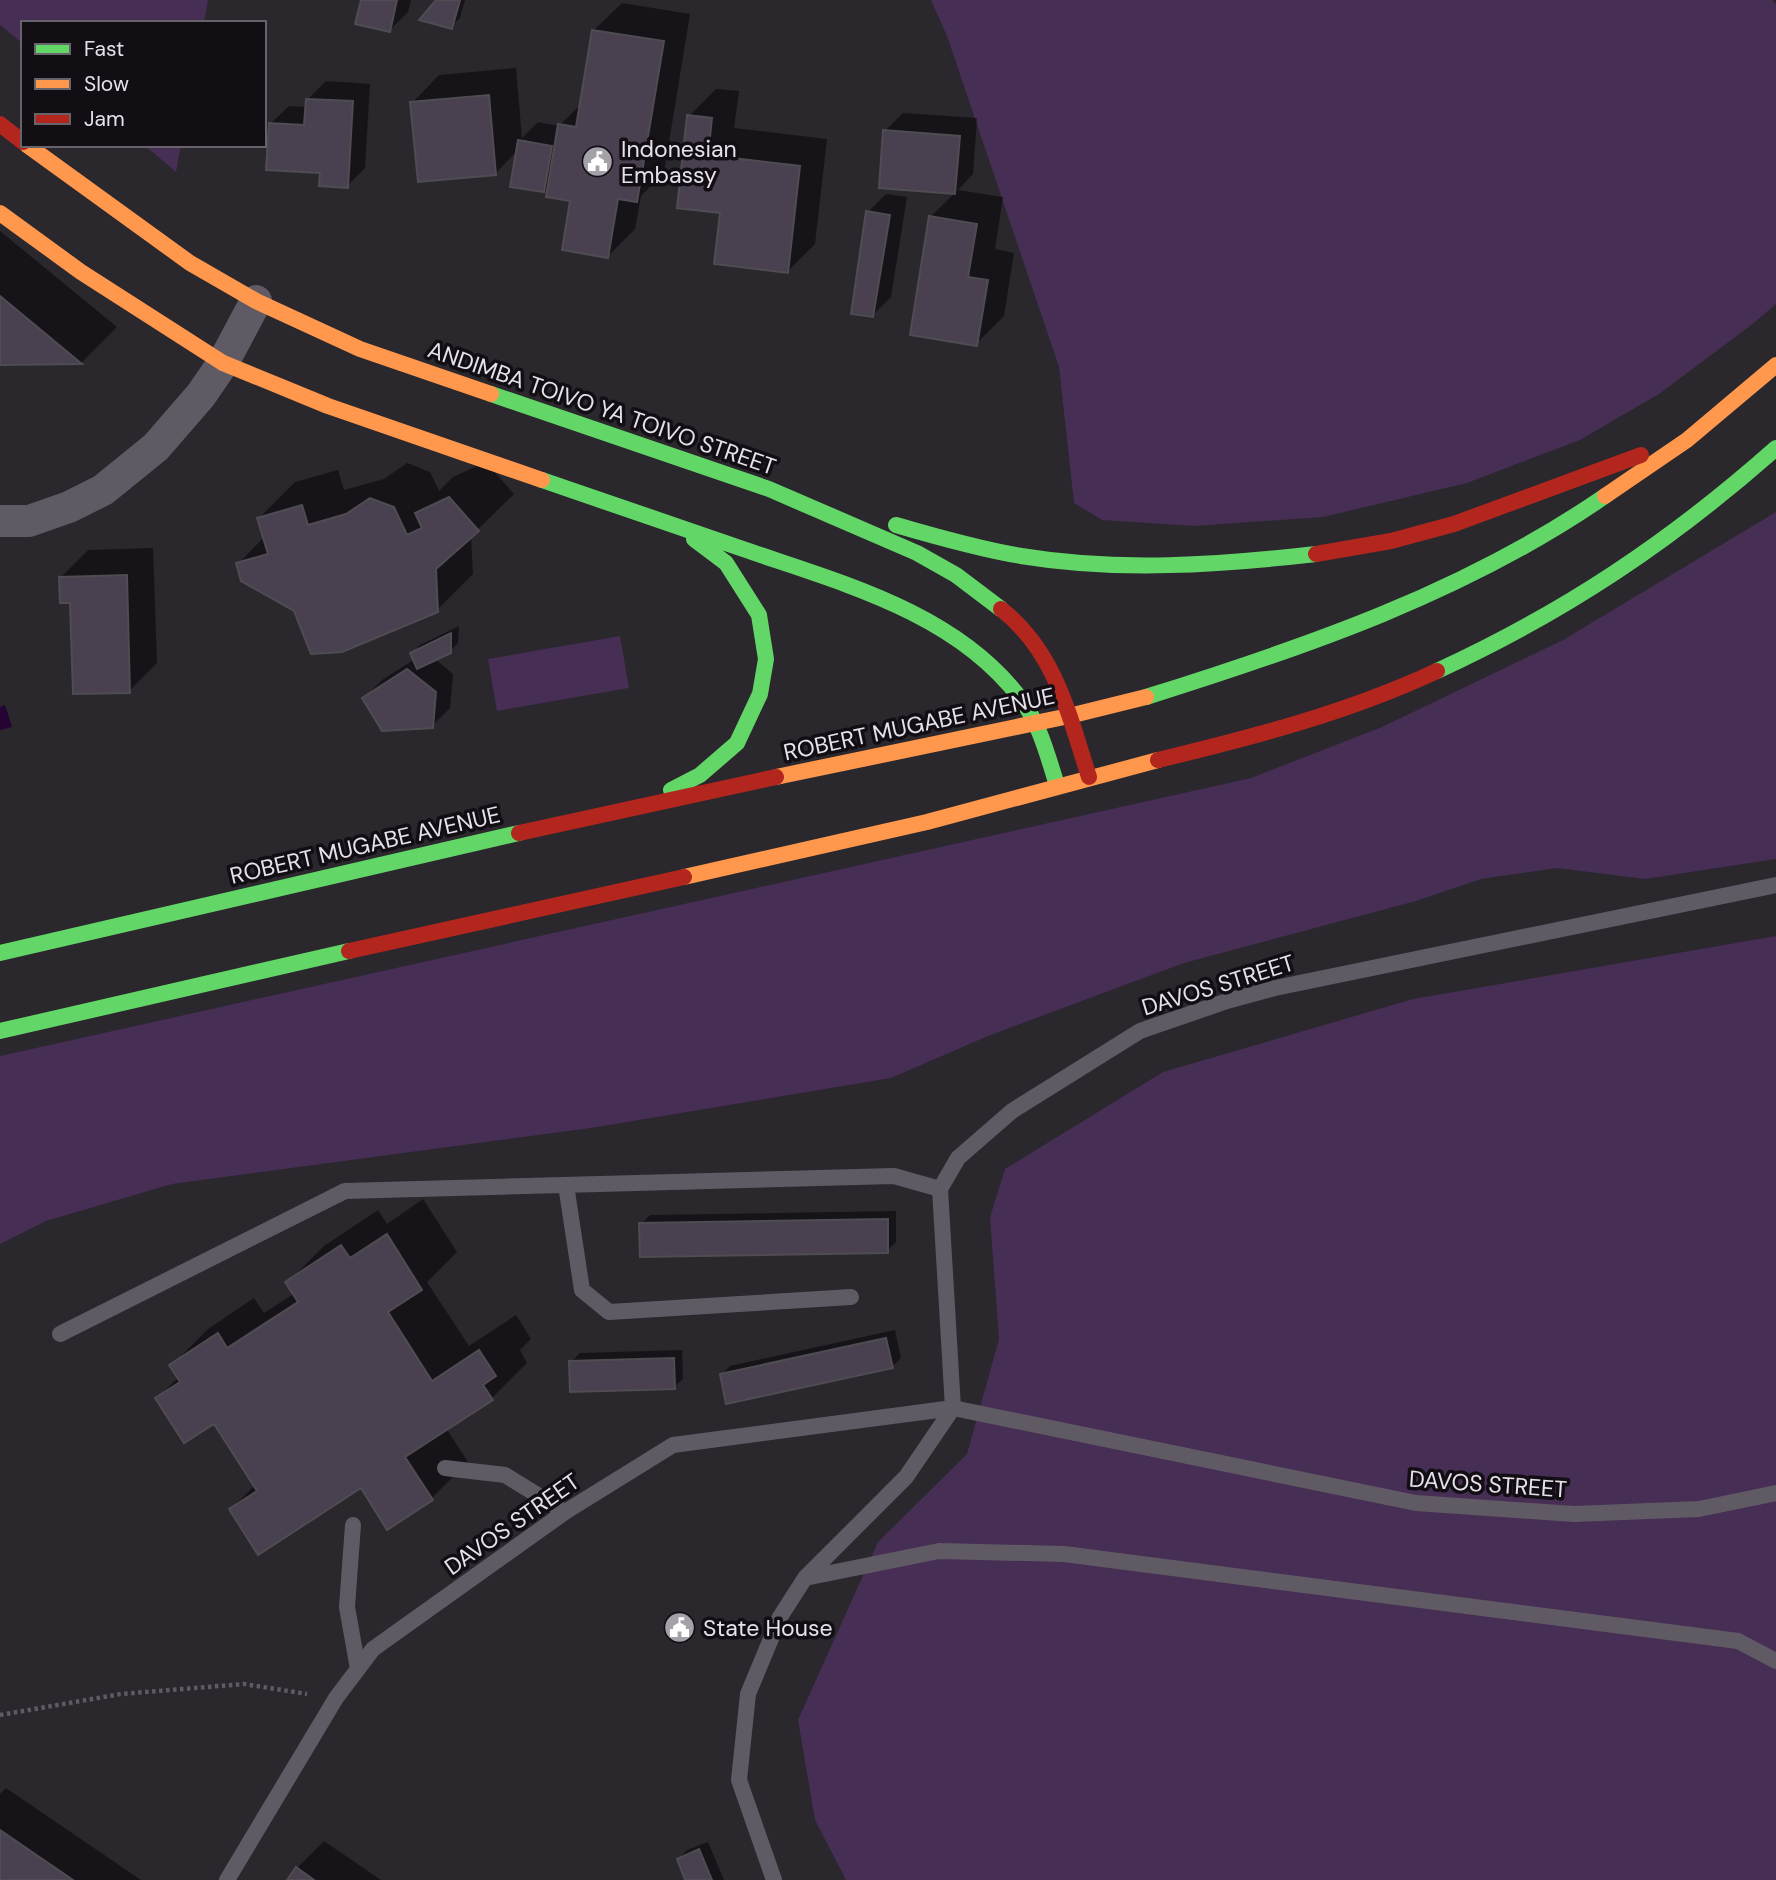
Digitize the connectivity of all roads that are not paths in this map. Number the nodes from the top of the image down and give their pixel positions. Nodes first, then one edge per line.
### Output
1 (0, 124) edge
2 (21, 140) edge
3 (30, 147) edge
4 (0, 213) edge
5 (256, 301) junction
6 (223, 363) junction
7 (1776, 365) edge
8 (1687, 440) junction
9 (1776, 448) edge
10 (769, 489) junction
11 (0, 520) edge
12 (671, 523) junction
13 (1069, 716) junction
14 (1037, 722) junction
15 (1089, 777) junction
16 (1057, 785) junction
17 (644, 804) junction
18 (1776, 885) edge
19 (0, 953) edge
20 (0, 1031) edge
21 (566, 1185) junction
22 (940, 1189) junction
23 (851, 1297) dead end
24 (60, 1334) dead end
25 (953, 1408) junction
26 (445, 1468) dead end
27 (1776, 1493) edge
28 (565, 1512) junction
29 (353, 1525) dead end
30 (805, 1578) junction
31 (1776, 1661) edge
32 (358, 1669) junction
33 (227, 1880) edge
34 (774, 1880) edge

1 - 2 main road
3 - 5 main road, ANDIMBA TOIVO YA TOIVO STREET
4 - 6 main road
5 - 6 street
5 - 10 main road, ANDIMBA TOIVO YA TOIVO STREET
6 - 11 street
6 - 12 main road
7 - 8 main road, ROBERT MUGABE AVENUE
8 - 10 main road
8 - 13 main road, ROBERT MUGABE AVENUE
9 - 15 main road
10 - 13 main road, ANDIMBA TOIVO YA TOIVO STREET
12 - 14 main road
12 - 17 main road
13 - 14 main road, ROBERT MUGABE AVENUE
13 - 15 main road, ANDIMBA TOIVO YA TOIVO STREET
14 - 16 main road
14 - 17 main road, ROBERT MUGABE AVENUE
15 - 16 main road
16 - 20 main road
17 - 19 main road, ROBERT MUGABE AVENUE
18 - 22 lane, DAVOS STREET
21 - 22 lane
21 - 23 lane
21 - 24 lane
22 - 25 lane
25 - 27 lane, DAVOS STREET
25 - 28 lane, DAVOS STREET
25 - 30 lane
26 - 28 lane
28 - 32 lane, DAVOS STREET
29 - 32 lane
30 - 31 lane
30 - 34 lane
32 - 33 lane, DAVOS STREET

